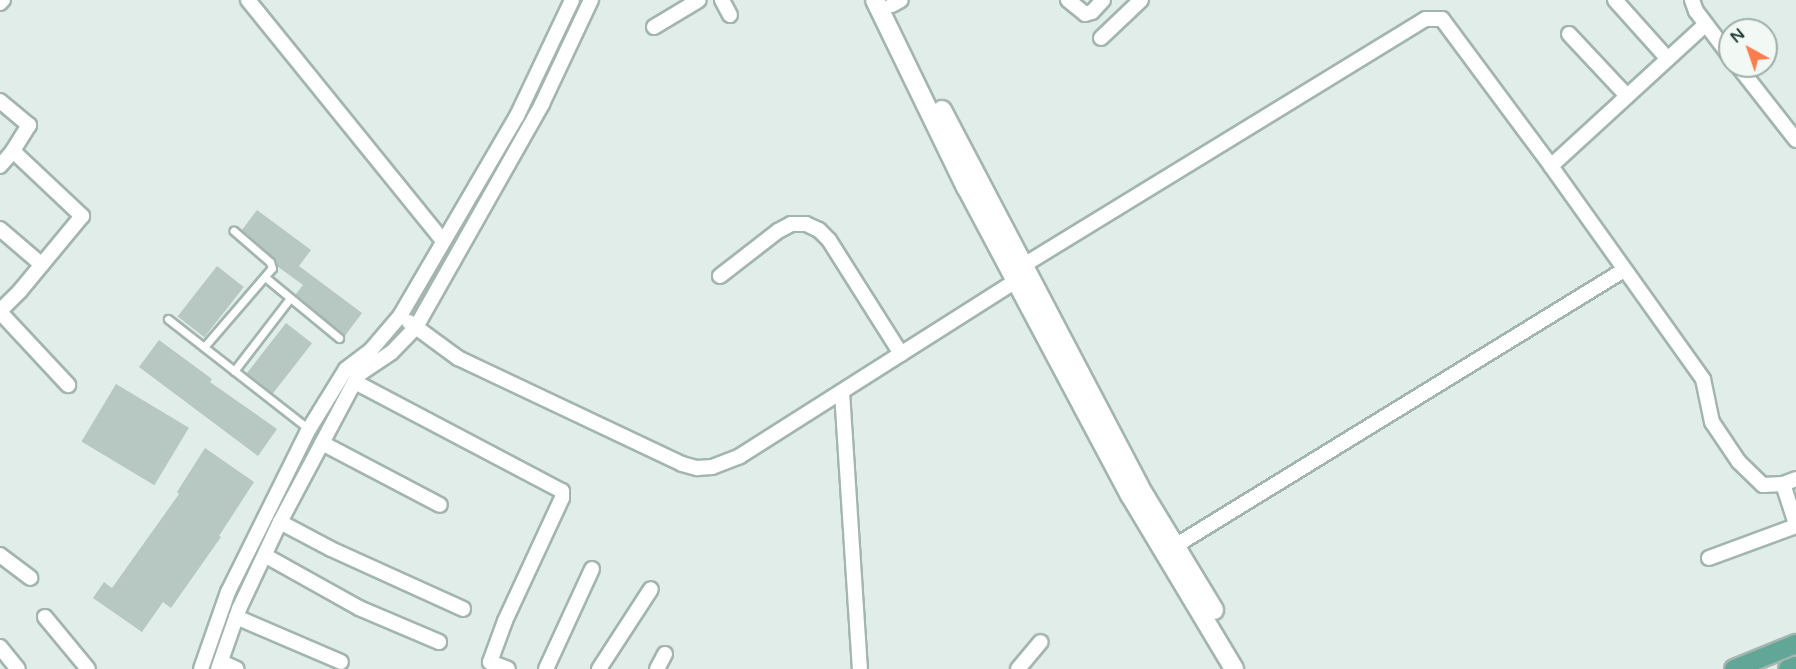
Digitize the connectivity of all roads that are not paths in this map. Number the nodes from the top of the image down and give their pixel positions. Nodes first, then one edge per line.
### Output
1 (248, 0) edge
2 (572, 0) edge
3 (591, 0) edge
4 (699, 0) edge
5 (722, 0) edge
6 (1068, 0) edge
7 (1102, 0) edge
8 (1141, 0) edge
9 (1615, 0) edge
10 (1692, 0) edge
11 (889, 1) edge
12 (730, 15) dead end
13 (1706, 24) junction
14 (654, 27) dead end
15 (1569, 34) dead end
16 (1101, 38) dead end
17 (1718, 40) edge
18 (1668, 59) junction
19 (1747, 78) edge
20 (1627, 96) junction
21 (0, 101) edge
22 (1796, 140) edge
23 (13, 151) junction
24 (0, 166) edge
25 (1551, 166) junction
26 (0, 229) edge
27 (234, 231) dead end
28 (443, 242) junction
29 (42, 265) junction
30 (1624, 270) junction
31 (1020, 273) junction
32 (720, 276) dead end
33 (265, 277) junction
34 (290, 298) junction
35 (0, 311) edge
36 (400, 316) junction
37 (168, 319) dead end
38 (416, 327) junction
39 (339, 338) dead end
40 (204, 347) junction
41 (901, 354) junction
42 (234, 371) junction
43 (355, 382) junction
44 (68, 385) dead end
45 (842, 392) junction
46 (309, 429) junction
47 (322, 443) junction
48 (1790, 481) edge
49 (440, 505) dead end
50 (280, 522) junction
51 (1796, 525) edge
52 (1175, 546) junction
53 (0, 555) edge
54 (266, 556) junction
55 (1709, 558) dead end
56 (592, 569) dead end
57 (30, 578) dead end
58 (651, 589) dead end
59 (463, 609) dead end
60 (45, 617) dead end
61 (236, 617) junction
62 (439, 642) dead end
63 (1041, 642) dead end
64 (1796, 644) edge
65 (0, 647) edge
66 (664, 654) dead end
67 (341, 662) dead end
68 (219, 665) edge
69 (1796, 666) edge
70 (502, 668) edge
71 (18, 669) edge
72 (88, 669) edge
73 (201, 669) edge
74 (237, 669) edge
75 (546, 669) edge
76 (598, 669) edge
77 (657, 669) edge
78 (860, 669) edge
79 (1018, 669) edge
80 (1234, 669) edge
81 (1248, 669) edge
82 (1734, 669) edge
83 (1788, 669) edge

1 - 28 street
2 - 28 street
3 - 38 street
4 - 14 street
5 - 12 street
6 - 7 street
8 - 16 street
9 - 18 street
10 - 13 street
11 - 31 street
13 - 17 street
13 - 18 street
15 - 20 street
18 - 20 street
19 - 22 street
20 - 25 street
21 - 23 street
23 - 24 street
23 - 29 street
25 - 30 street
25 - 31 street
26 - 29 street
27 - 33 lane
28 - 36 street
29 - 35 street
30 - 48 street
30 - 52 street
31 - 41 street
31 - 52 street
31 - 80 street
32 - 41 street
33 - 34 lane
33 - 40 lane
34 - 39 lane
34 - 42 lane
35 - 44 street
36 - 38 street
36 - 46 street
37 - 40 lane
38 - 43 street
38 - 45 street
40 - 42 lane
41 - 45 street
42 - 46 lane
43 - 47 street
43 - 70 street
45 - 78 street
46 - 73 street
47 - 49 street
47 - 50 street
48 - 51 street
50 - 54 street
50 - 59 street
51 - 55 street
52 - 81 street
53 - 57 street
54 - 61 street
54 - 62 street
56 - 75 street
58 - 76 street
60 - 72 street
61 - 67 street
61 - 68 street
63 - 79 street
64 - 82 main road
65 - 71 street
66 - 77 street
68 - 74 street
69 - 83 main road

